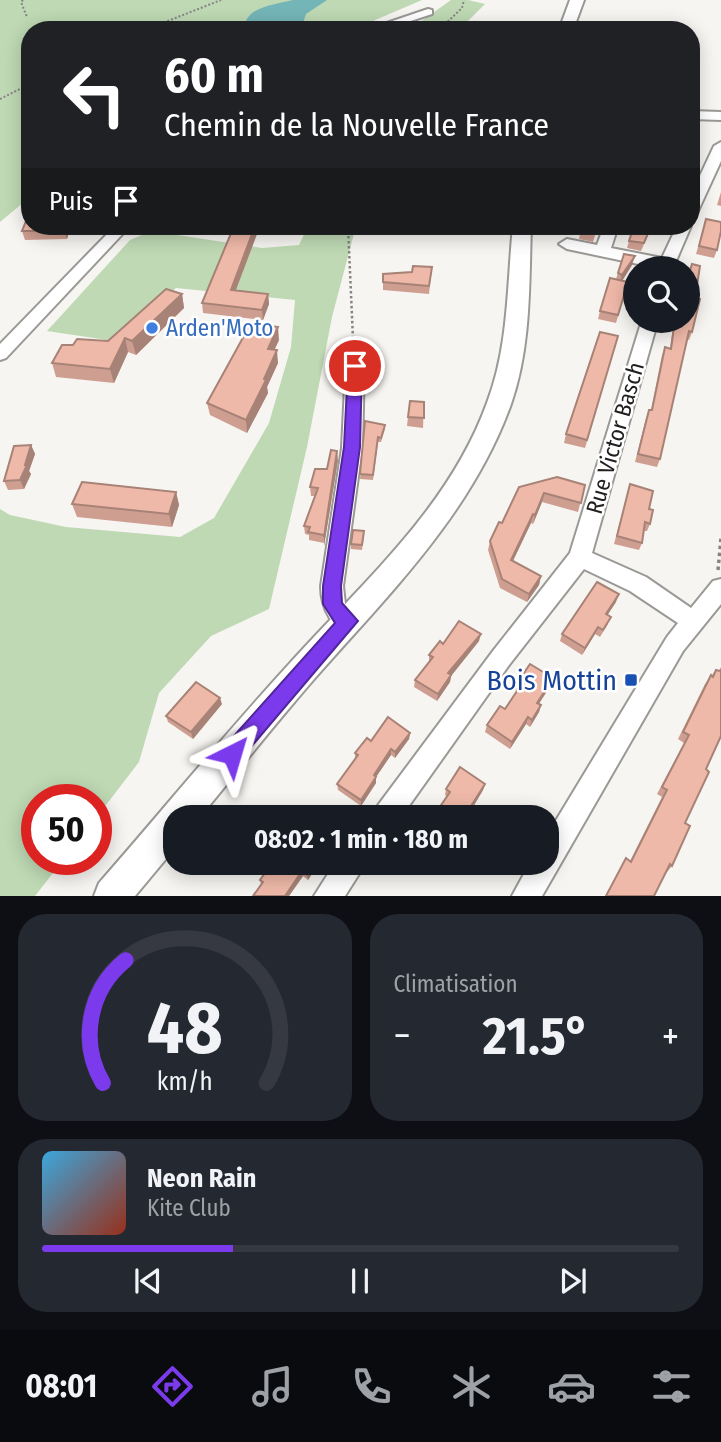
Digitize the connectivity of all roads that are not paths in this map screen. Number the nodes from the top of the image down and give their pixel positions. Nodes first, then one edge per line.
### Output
1 (577, 0) edge
2 (438, 3) dead end
3 (428, 12) junction
4 (400, 21) edge
5 (414, 21) edge
6 (569, 21) edge
7 (700, 115) edge
8 (721, 116) edge
9 (721, 146) edge
10 (700, 192) edge
11 (114, 235) edge
12 (522, 235) edge
13 (608, 235) edge
14 (680, 235) edge
15 (567, 244) dead end
16 (603, 251) junction
17 (624, 256) edge
18 (670, 256) edge
19 (646, 333) edge
20 (0, 354) edge
21 (355, 366) road end
22 (580, 557) junction
23 (718, 591) edge
24 (348, 621) junction
25 (694, 622) junction
26 (189, 805) edge
27 (394, 805) edge
28 (163, 835) edge
29 (343, 875) edge
30 (111, 896) edge
31 (328, 896) edge
32 (526, 896) edge

1 - 6 main road
2 - 3 street
3 - 4 street
3 - 5 street
7 - 8 street
9 - 10 street
11 - 20 street
12 - 24 main road
13 - 16 street
14 - 18 street
15 - 16 street
16 - 17 street
19 - 22 street, Rue Victor Basch
21 - 24 street
22 - 25 street
22 - 27 street, Rue Victor Basch
23 - 25 street
24 - 26 main road
25 - 32 street
28 - 30 main road
29 - 31 street

